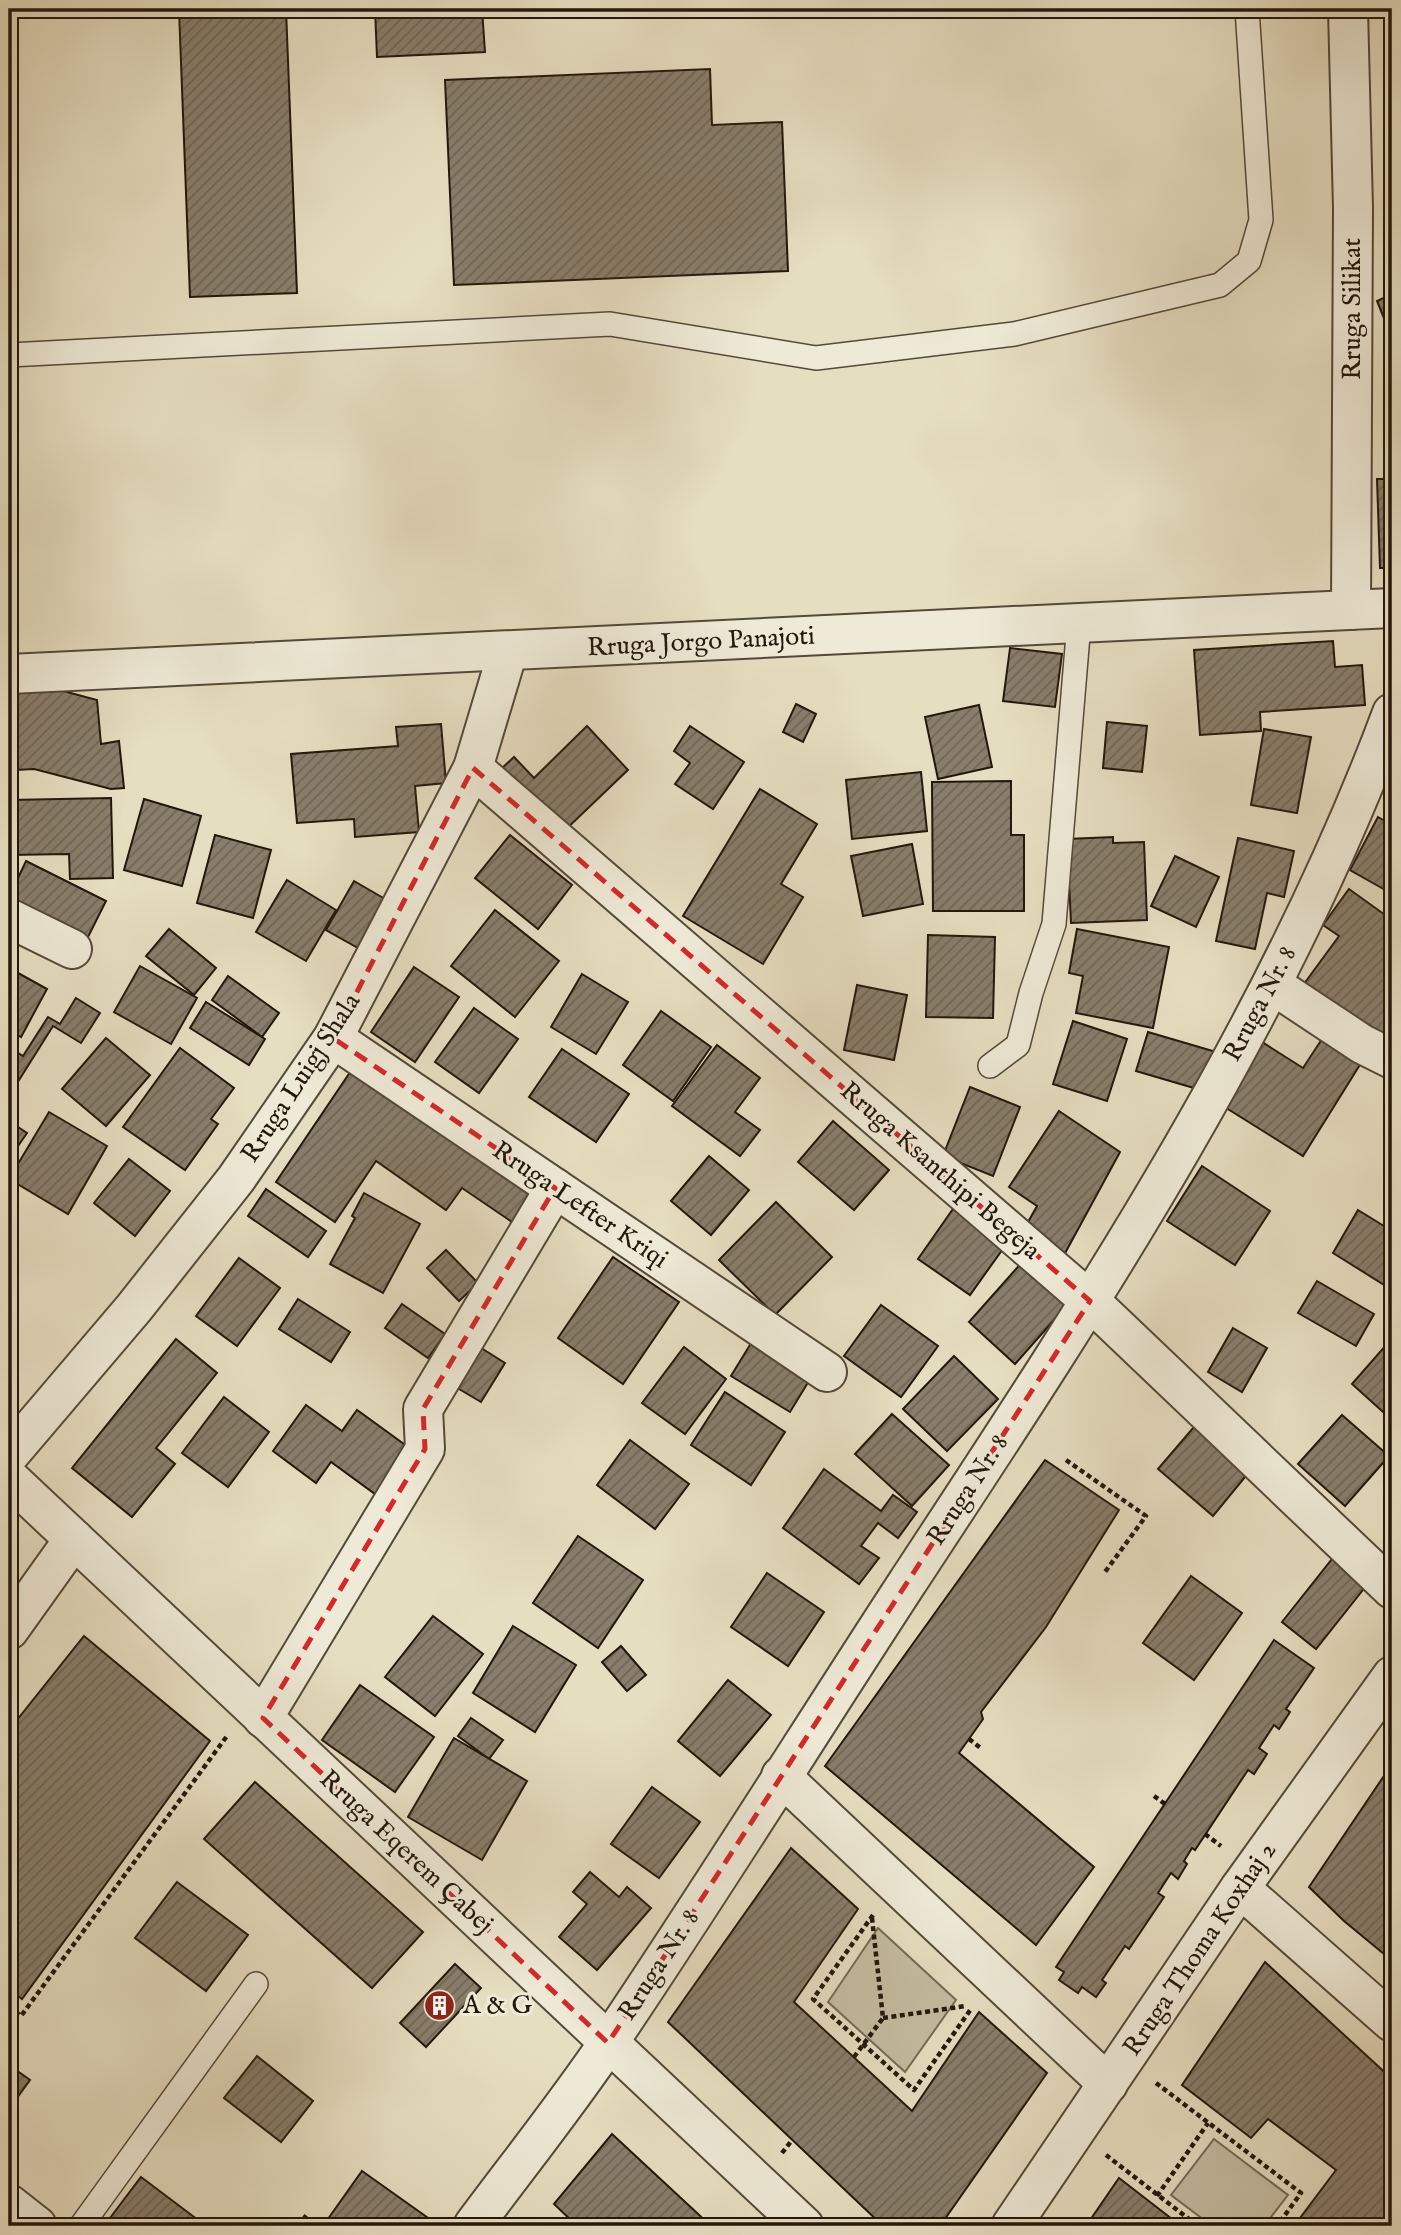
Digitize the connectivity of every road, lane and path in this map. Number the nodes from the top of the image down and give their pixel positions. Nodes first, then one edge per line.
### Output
1 (1247, 9) edge
2 (1348, 9) edge
3 (9, 355) edge
4 (1392, 608) edge
5 (1350, 610) junction
6 (1079, 623) junction
7 (508, 651) junction
8 (9, 674) edge
9 (1392, 713) edge
10 (473, 768) junction
11 (9, 918) edge
12 (72, 949) dead end
13 (1273, 985) junction
14 (333, 1038) junction
15 (1392, 1059) edge
16 (990, 1066) dead end
17 (555, 1188) junction
18 (1090, 1301) junction
19 (827, 1372) dead end
20 (9, 1455) edge
21 (1066, 1460) dead end
22 (9, 1478) edge
23 (74, 1539) junction
24 (1105, 1572) dead end
25 (1392, 1589) edge
26 (9, 1630) edge
27 (1392, 1676) edge
28 (263, 1718) junction
29 (227, 1736) dead end
30 (969, 1739) dead end
31 (982, 1749) dead end
32 (781, 1776) junction
33 (1154, 1796) dead end
34 (1165, 1804) dead end
35 (1205, 1834) dead end
36 (1224, 1848) dead end
37 (895, 1883) junction
38 (1240, 1888) junction
39 (872, 1917) junction
40 (256, 1984) dead end
41 (9, 2006) edge
42 (883, 2018) junction
43 (1392, 2022) edge
44 (608, 2043) junction
45 (864, 2045) junction
46 (854, 2057) dead end
47 (1116, 2072) junction
48 (1208, 2123) junction
49 (1075, 2131) junction
50 (1157, 2196) junction
51 (9, 2204) edge
52 (308, 2213) dead end
53 (37, 2226) edge
54 (81, 2226) edge
55 (299, 2226) edge
56 (473, 2226) edge
57 (804, 2226) edge
58 (1012, 2226) edge
59 (1198, 2226) edge
60 (1277, 2226) edge

1 - 3 lane
2 - 5 street, Rruga Silikat
4 - 5 street, Rruga Jorgo Panajoti
5 - 6 street, Rruga Jorgo Panajoti
6 - 7 street, Rruga Jorgo Panajoti
6 - 16 lane
7 - 8 street, Rruga Jorgo Panajoti
7 - 10 street, Rruga Luigj Shala
9 - 13 street, Rruga Nr. 8
10 - 14 street, Rruga Luigj Shala
10 - 18 street, Rruga Ksanthipi Begeja
11 - 12 street
13 - 15 street
13 - 18 street, Rruga Nr. 8
14 - 17 street, Rruga Lefter Kriqi
14 - 20 street, Rruga Luigj Shala
17 - 19 street, Rruga Lefter Kriqi
17 - 28 street
18 - 25 street, Rruga Ksanthipi Begeja
18 - 32 street, Rruga Nr. 8
21 - 24 path
22 - 23 street, Rruga Eqerem Çabej
23 - 26 street
23 - 28 street, Rruga Eqerem Çabej
27 - 38 street, Rruga Thoma Koxhaj 2
28 - 44 street, Rruga Eqerem Çabej
29 - 41 path
30 - 31 path
32 - 37 street
32 - 44 street, Rruga Nr. 8
33 - 34 path
35 - 36 path
37 - 39 path
37 - 47 street
38 - 43 street
38 - 47 street, Rruga Thoma Koxhaj 2
39 - 42 path
39 - 45 path
40 - 54 lane
42 - 45 path
42 - 45 path
44 - 56 street, Rruga Nr. 8
44 - 57 street, Rruga Eqerem Çabej
45 - 46 path
47 - 48 path
47 - 49 street, Rruga Thoma Koxhaj 2
48 - 50 path
48 - 60 path
49 - 50 path
49 - 58 street, Rruga Thoma Koxhaj 2
50 - 59 path
51 - 53 street
52 - 55 path

